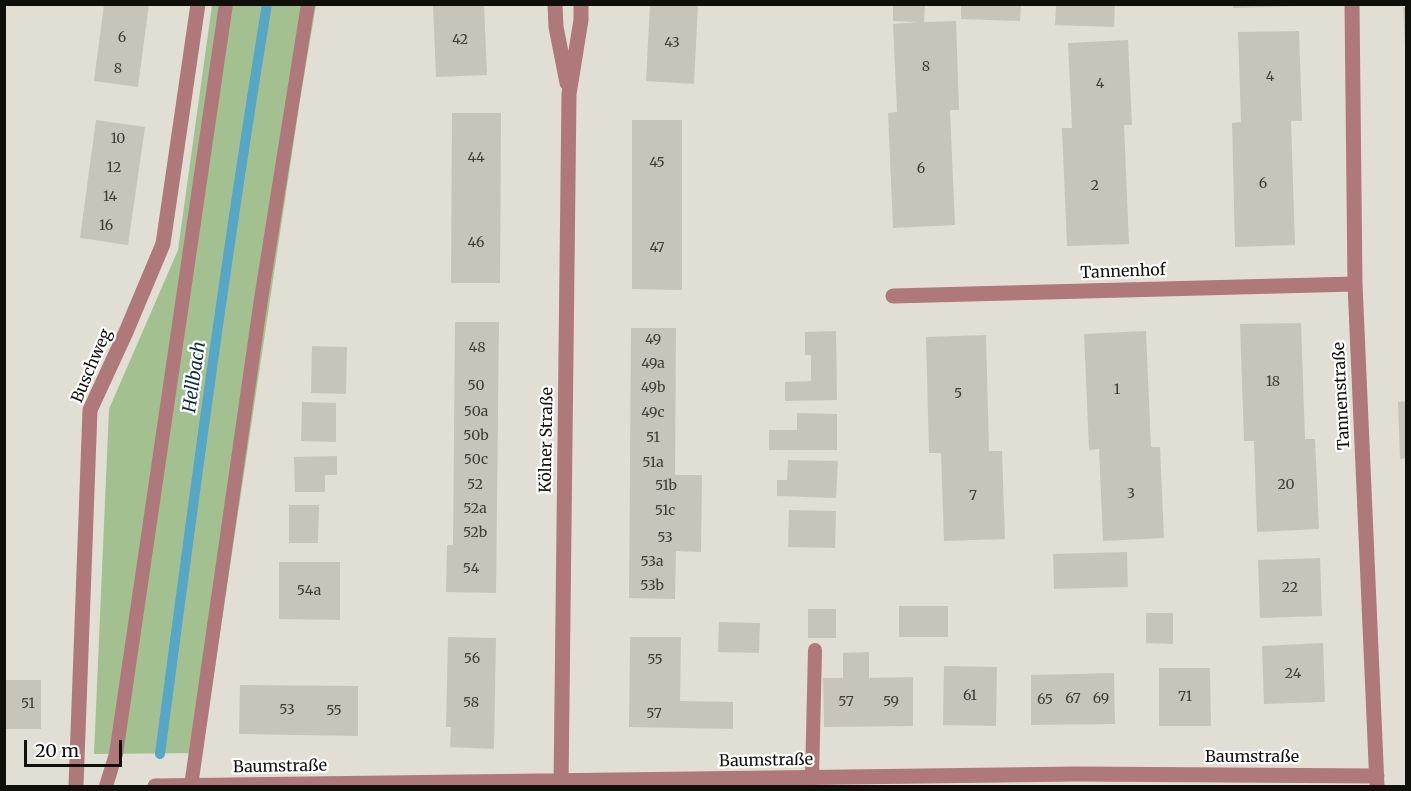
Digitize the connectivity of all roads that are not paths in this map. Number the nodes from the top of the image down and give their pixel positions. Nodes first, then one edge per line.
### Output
1 (198, 4) edge
2 (226, 4) edge
3 (308, 4) edge
4 (555, 4) edge
5 (581, 4) edge
6 (1352, 4) edge
7 (569, 94) junction
8 (1355, 284) junction
9 (893, 296) dead end
10 (815, 650) dead end
11 (812, 778) junction
12 (1377, 781) edge
13 (561, 784) edge
14 (76, 786) edge
15 (106, 786) edge
16 (155, 786) edge
17 (191, 786) edge

1 - 14 street, Buschweg
2 - 15 lane
3 - 17 lane
4 - 7 street, Kölner Straße
5 - 7 street, Kölner Straße
6 - 8 street, Tannenstraße
7 - 13 street, Kölner Straße
8 - 9 street, Tannenhof
8 - 12 street, Tannenstraße
10 - 11 lane
11 - 12 street, Baumstraße
11 - 13 street, Baumstraße
13 - 17 street, Baumstraße
16 - 17 street, Baumstraße

